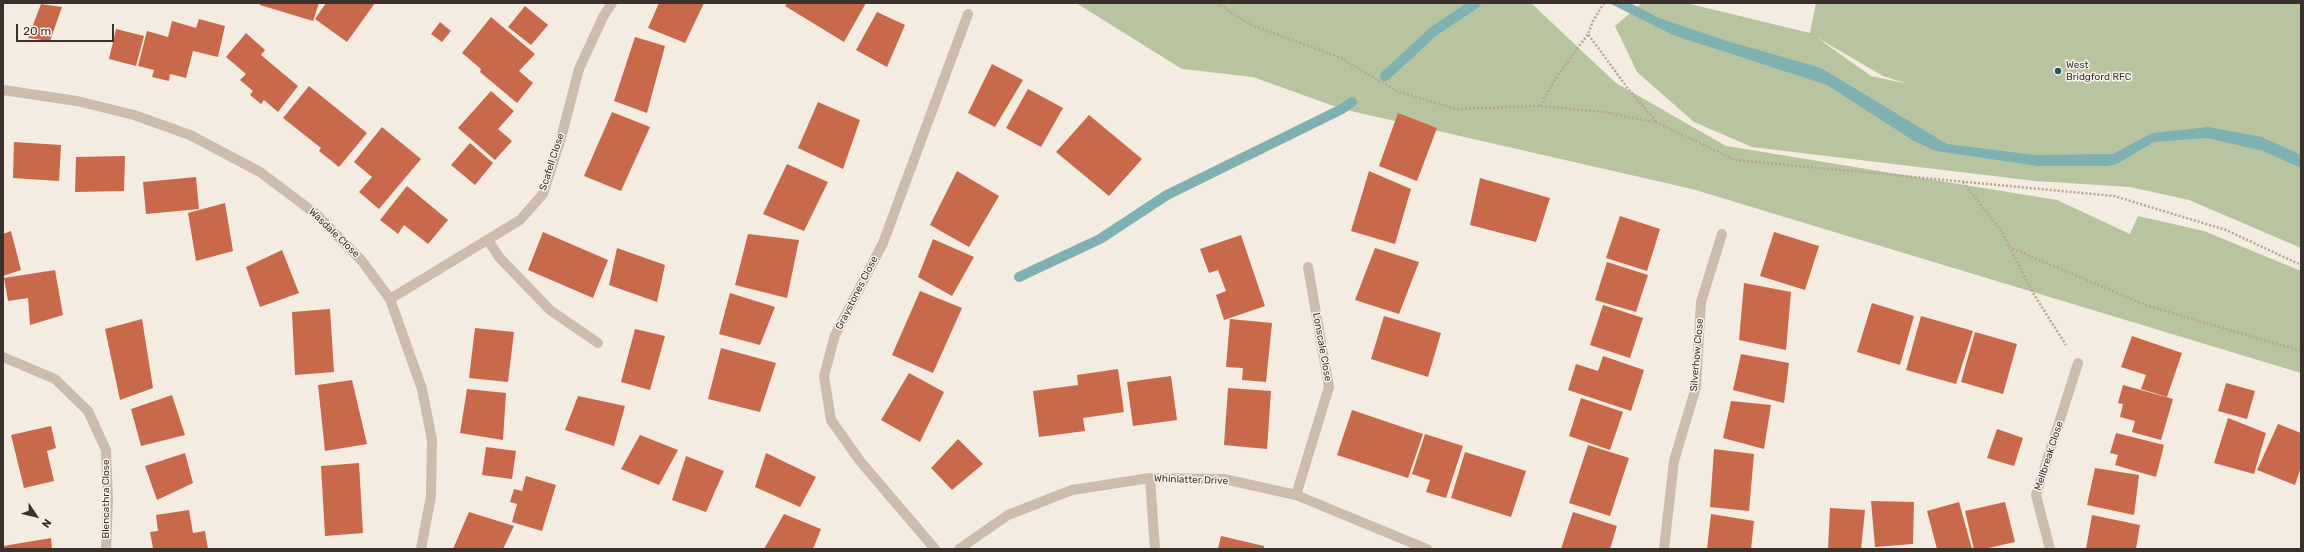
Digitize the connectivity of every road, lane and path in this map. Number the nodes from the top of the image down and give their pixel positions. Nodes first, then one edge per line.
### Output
1 (612, 3) edge
2 (1217, 3) edge
3 (1604, 3) edge
4 (968, 14) dead end
5 (1588, 34) junction
6 (3, 90) edge
7 (1540, 106) junction
8 (1658, 123) junction
9 (1963, 182) junction
10 (1722, 234) dead end
11 (488, 240) junction
12 (2009, 247) junction
13 (2301, 265) edge
14 (1308, 267) dead end
15 (390, 299) junction
16 (598, 343) dead end
17 (2301, 351) edge
18 (3, 358) edge
19 (2078, 363) joint
20 (1150, 478) junction
21 (1296, 494) junction
22 (106, 549) edge
23 (421, 549) edge
24 (935, 549) edge
25 (959, 549) edge
26 (1155, 549) edge
27 (1427, 549) edge
28 (1664, 549) edge
29 (2050, 549) edge

1 - 11 street, Scafell Close
2 - 7 path
3 - 5 path
4 - 24 street, Graystones Close
5 - 7 path
5 - 8 path
6 - 15 street, Wasdale Close
7 - 8 path
8 - 9 path
9 - 12 path
9 - 13 path
10 - 28 street, Silverhow Close
11 - 15 street, Scafell Close
11 - 16 street
12 - 17 path
12 - 19 path
14 - 21 street, Lonscale Close
15 - 23 street, Wasdale Close
18 - 22 street, Blencathra Close
19 - 29 street, Mellbreak Close
20 - 21 street, Whinlatter Drive
20 - 25 street, Whinlatter Drive
20 - 26 street
21 - 27 street, Whinlatter Drive

